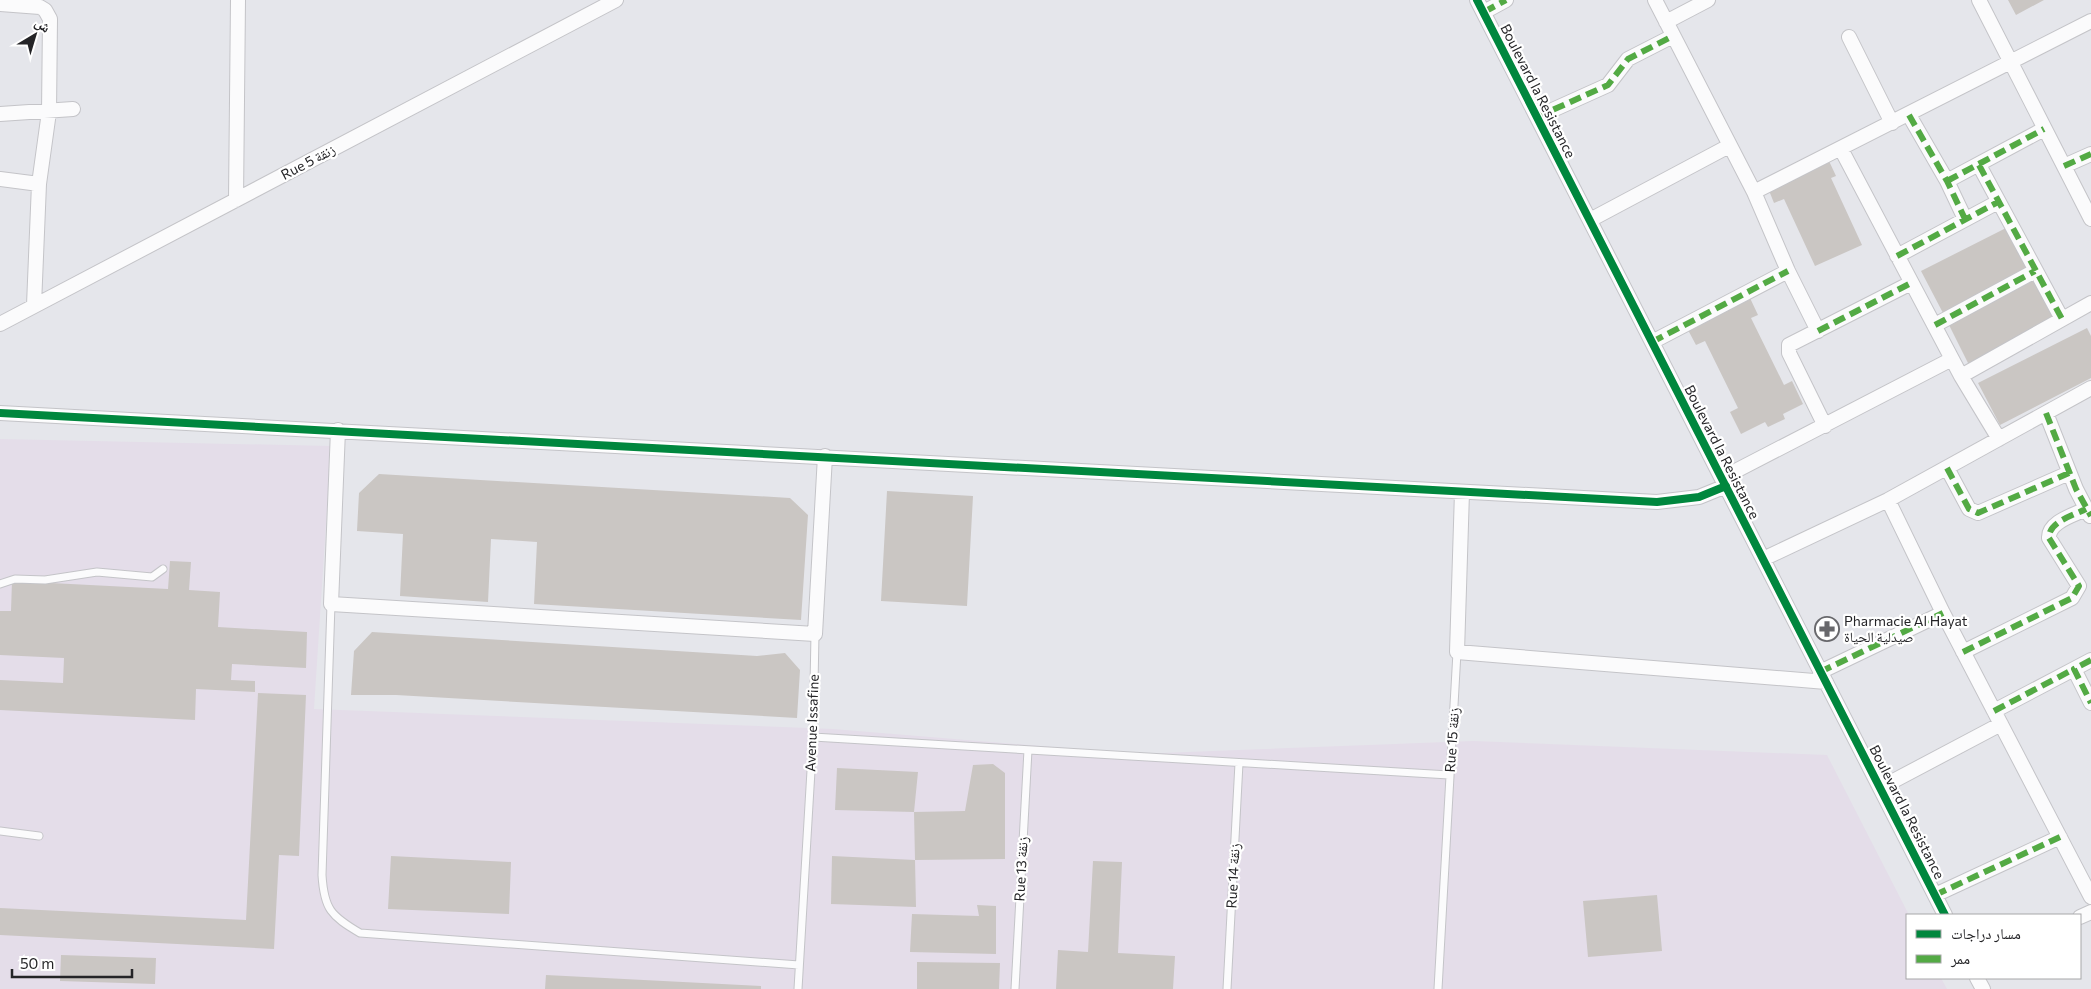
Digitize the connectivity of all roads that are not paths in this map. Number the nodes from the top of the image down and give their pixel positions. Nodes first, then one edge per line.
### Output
1 (238, 0) edge
2 (616, 0) edge
3 (1506, 0) edge
4 (1655, 0) edge
5 (1708, 0) edge
6 (1978, 0) edge
7 (0, 4) edge
8 (1480, 6) edge
9 (2091, 21) edge
10 (1666, 22) junction
11 (1673, 36) junction
12 (1849, 37) dead end
13 (2011, 64) junction
14 (73, 109) dead end
15 (49, 112) junction
16 (0, 114) edge
17 (1909, 114) junction
18 (1537, 117) junction
19 (1892, 123) junction
20 (2044, 129) junction
21 (1729, 146) junction
22 (1841, 149) junction
23 (2091, 154) edge
24 (1979, 165) junction
25 (2064, 166) junction
26 (0, 180) edge
27 (1947, 181) junction
28 (39, 184) junction
29 (1754, 192) junction
30 (236, 200) junction
31 (1998, 202) junction
32 (1965, 219) junction
33 (2091, 219) edge
34 (1590, 220) junction
35 (1897, 256) junction
36 (1788, 271) junction
37 (2035, 271) junction
38 (1911, 283) junction
39 (2091, 303) edge
40 (34, 305) junction
41 (2062, 319) junction
42 (0, 324) edge
43 (1935, 325) junction
44 (1818, 330) junction
45 (1652, 342) junction
46 (1952, 359) junction
47 (1961, 376) junction
48 (2091, 388) edge
49 (0, 413) edge
50 (2046, 413) junction
51 (1825, 426) junction
52 (338, 430) junction
53 (1998, 440) junction
54 (825, 456) junction
55 (1946, 468) junction
56 (2069, 472) junction
57 (1724, 482) junction
58 (1462, 492) junction
59 (1888, 500) junction
60 (2088, 513) edge
61 (1763, 559) junction
62 (163, 569) dead end
63 (0, 584) edge
64 (331, 604) junction
65 (1943, 614) junction
66 (815, 634) junction
67 (1457, 652) junction
68 (1963, 652) junction
69 (2091, 660) edge
70 (2074, 669) junction
71 (1823, 677) junction
72 (2091, 703) edge
73 (1994, 711) junction
74 (2001, 724) junction
75 (813, 737) junction
76 (1028, 750) junction
77 (1239, 763) junction
78 (1449, 775) junction
79 (1880, 788) junction
80 (0, 831) edge
81 (39, 836) dead end
82 (2060, 837) junction
83 (2090, 891) edge
84 (1935, 895) junction
85 (1944, 914) edge
86 (799, 965) junction
87 (798, 989) edge
88 (1015, 989) edge
89 (1227, 989) edge
90 (1438, 989) edge

1 - 30 street
2 - 30 street, Rue 5 زنقة
3 - 8 street
4 - 10 street
5 - 10 street
6 - 13 street
7 - 15 street
8 - 18 street, Boulevard la Resistance
9 - 13 street
10 - 11 street
11 - 18 street
11 - 21 street
12 - 19 street
13 - 17 street
13 - 20 street
14 - 15 street
15 - 16 street
15 - 28 street
17 - 19 street
17 - 27 street
18 - 34 street, Boulevard la Resistance
19 - 22 street
20 - 24 street
20 - 25 street
21 - 29 street
21 - 34 street
22 - 29 street
22 - 35 street
23 - 25 street
24 - 27 street
24 - 31 street
25 - 33 street
26 - 28 street
27 - 32 street
28 - 40 street
29 - 36 street
30 - 40 street, Rue 5 زنقة
31 - 32 street
31 - 37 street
32 - 35 street
34 - 45 street, Boulevard la Resistance
35 - 38 street
36 - 44 street
36 - 45 street
37 - 41 street
37 - 43 street
38 - 43 street
38 - 44 street
39 - 41 street
40 - 42 street, Rue 5 زنقة
41 - 47 street
43 - 46 street
44 - 51 street
45 - 57 street, Boulevard la Resistance
46 - 47 street
46 - 51 street
47 - 53 street
48 - 50 street
49 - 52 street
50 - 53 street
50 - 56 street
51 - 57 street
52 - 54 street
52 - 64 street
53 - 55 street
54 - 58 street
54 - 66 street, Avenue Issafine
55 - 56 street
55 - 59 street
56 - 60 street
57 - 58 street
57 - 61 street, Boulevard la Resistance
58 - 67 street, Rue 15 زنقة
59 - 61 street
59 - 65 street
60 - 68 street
61 - 71 street, Boulevard la Resistance
62 - 63 lane
64 - 66 street
64 - 86 lane
65 - 68 street
65 - 71 street
66 - 75 lane, Avenue Issafine
67 - 71 street
67 - 78 lane, Rue 15 زنقة
68 - 73 street
69 - 70 street
70 - 72 street
70 - 73 street
71 - 79 street, Boulevard la Resistance
73 - 74 street
74 - 79 street
74 - 82 street
75 - 76 lane
75 - 86 lane, Avenue Issafine
76 - 77 lane
76 - 88 lane, Rue 13 زنقة
77 - 78 lane
77 - 89 lane, Rue 14 زنقة
78 - 90 lane, Rue 15 زنقة
79 - 84 street, Boulevard la Resistance
80 - 81 lane
82 - 83 street
82 - 84 street
84 - 85 street, Boulevard la Resistance
86 - 87 lane, Avenue Issafine

